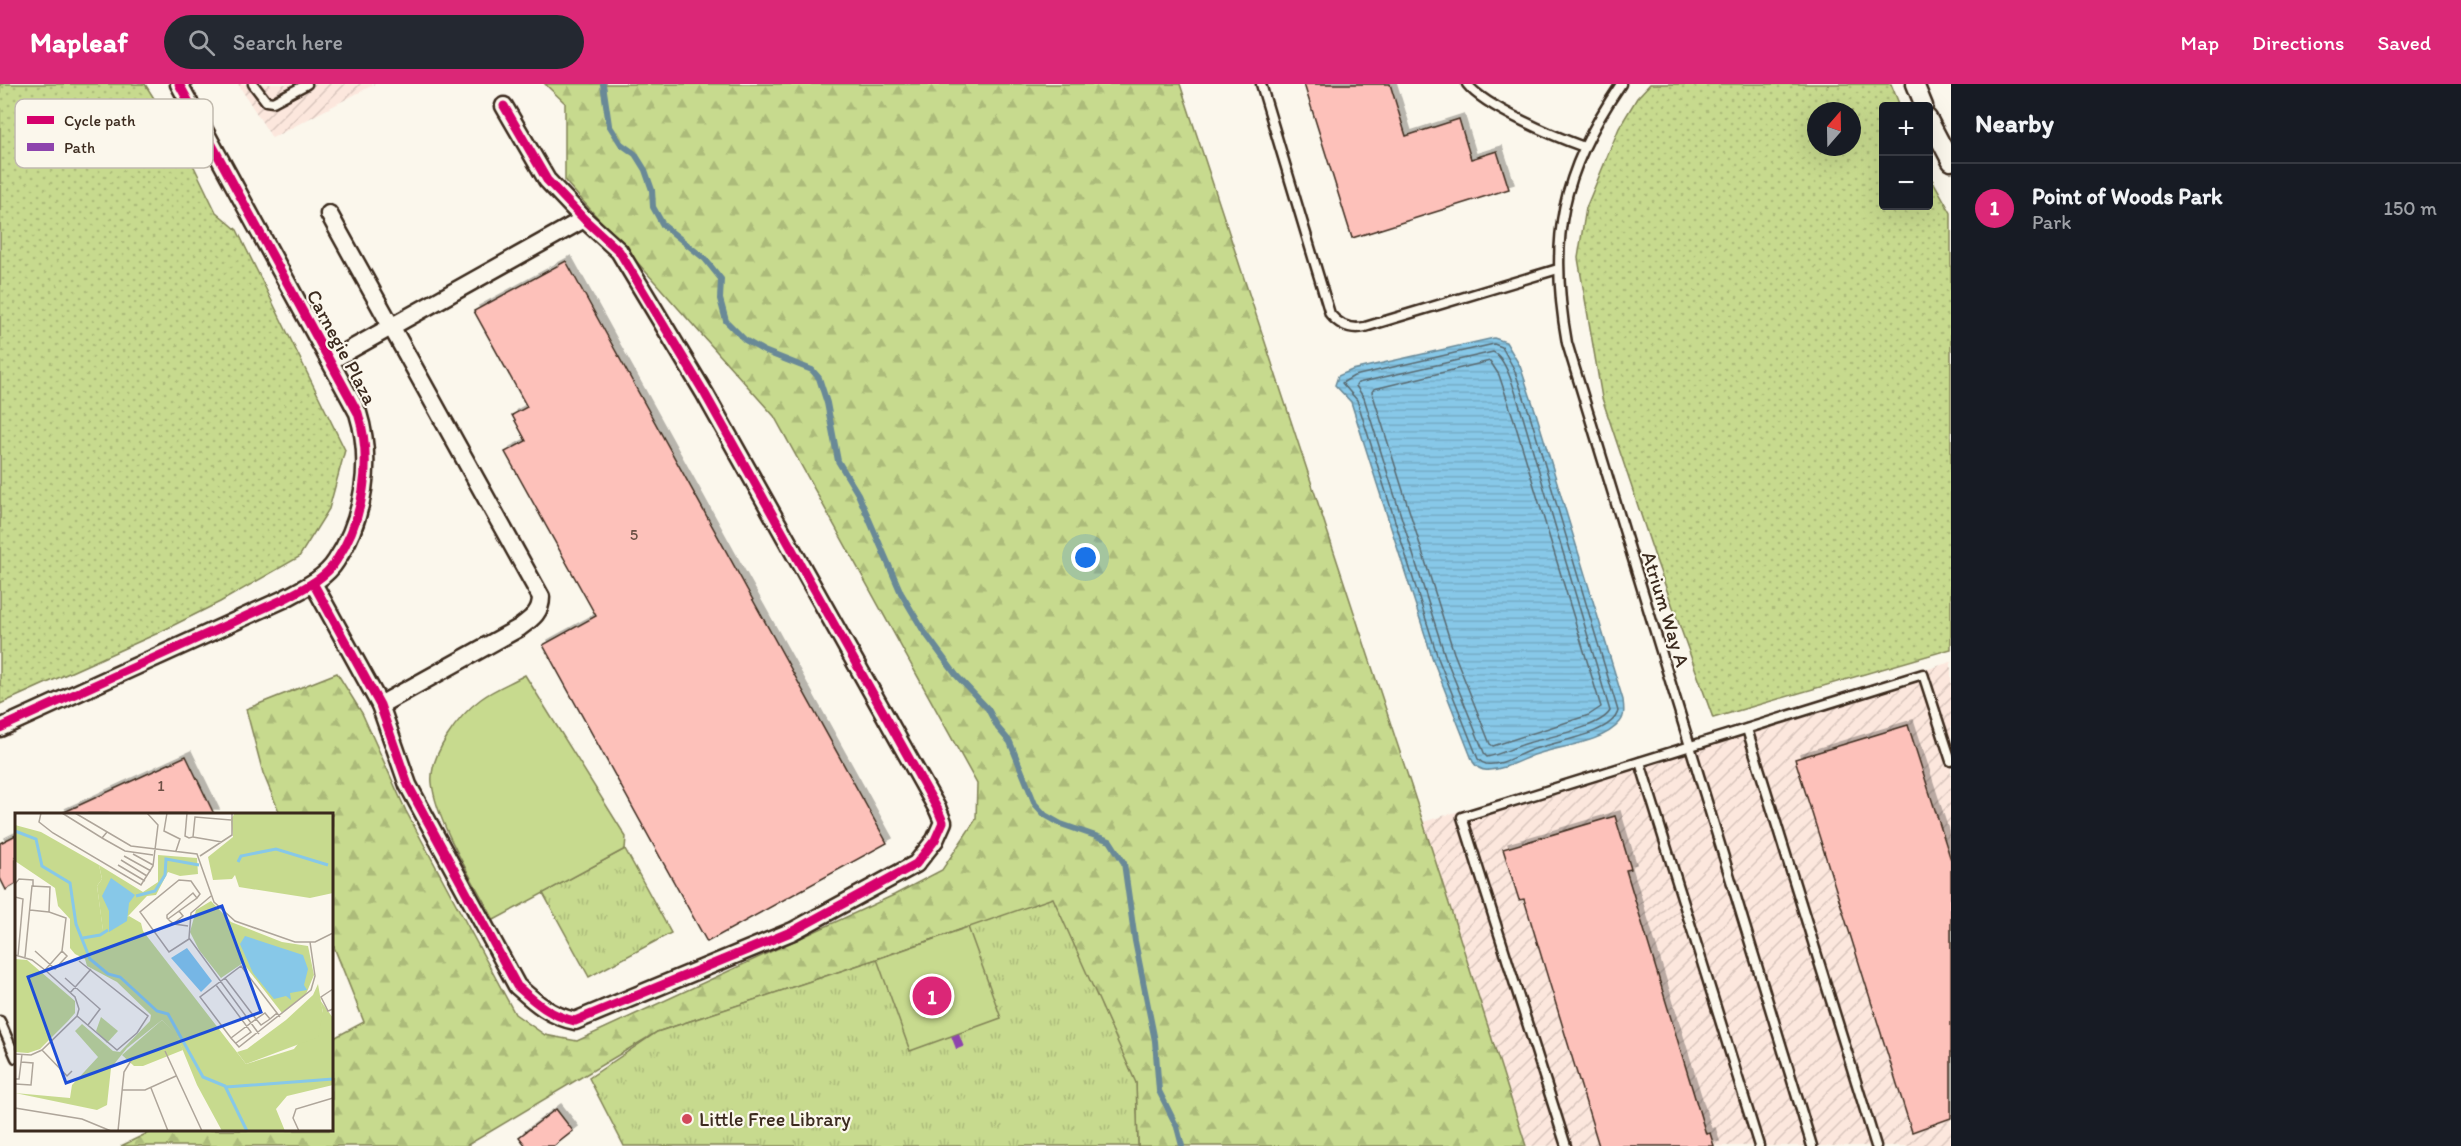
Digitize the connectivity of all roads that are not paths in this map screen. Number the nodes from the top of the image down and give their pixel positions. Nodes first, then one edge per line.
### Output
1 (179, 84) edge
2 (253, 84) edge
3 (307, 84) edge
4 (1261, 84) edge
5 (1467, 84) edge
6 (1621, 84) edge
7 (1915, 84) edge
8 (187, 99) edge
9 (1922, 102) edge
10 (504, 106) dead end
11 (1933, 126) edge
12 (213, 146) edge
13 (1584, 147) junction
14 (1951, 162) edge
15 (329, 214) dead end
16 (584, 219) junction
17 (1558, 269) junction
18 (392, 326) junction
19 (330, 361) junction
20 (314, 583) junction
21 (380, 705) junction
22 (0, 728) edge
23 (1747, 729) junction
24 (1691, 746) junction
25 (1951, 761) edge
26 (1640, 762) junction
27 (0, 1021) edge
28 (15, 1056) edge
29 (1566, 1146) edge
30 (1759, 1146) edge
31 (1812, 1146) edge
32 (1876, 1146) edge

1 - 8 street, Carnegie Plaza
2 - 3 lane
4 - 17 lane
5 - 13 lane
6 - 13 lane, Atrium Way A
7 - 9 street
10 - 16 street
11 - 14 street
12 - 19 street, Carnegie Plaza
13 - 17 lane, Atrium Way A
15 - 18 street
16 - 18 street
16 - 21 street
17 - 24 lane, Atrium Way A
18 - 19 street
18 - 21 street
19 - 20 street, Carnegie Plaza
20 - 21 street
20 - 22 street, Carnegie Plaza
23 - 24 lane
23 - 25 lane
23 - 32 lane
24 - 26 lane
24 - 31 lane, Atrium Way A
26 - 29 lane
26 - 30 lane
27 - 28 lane

